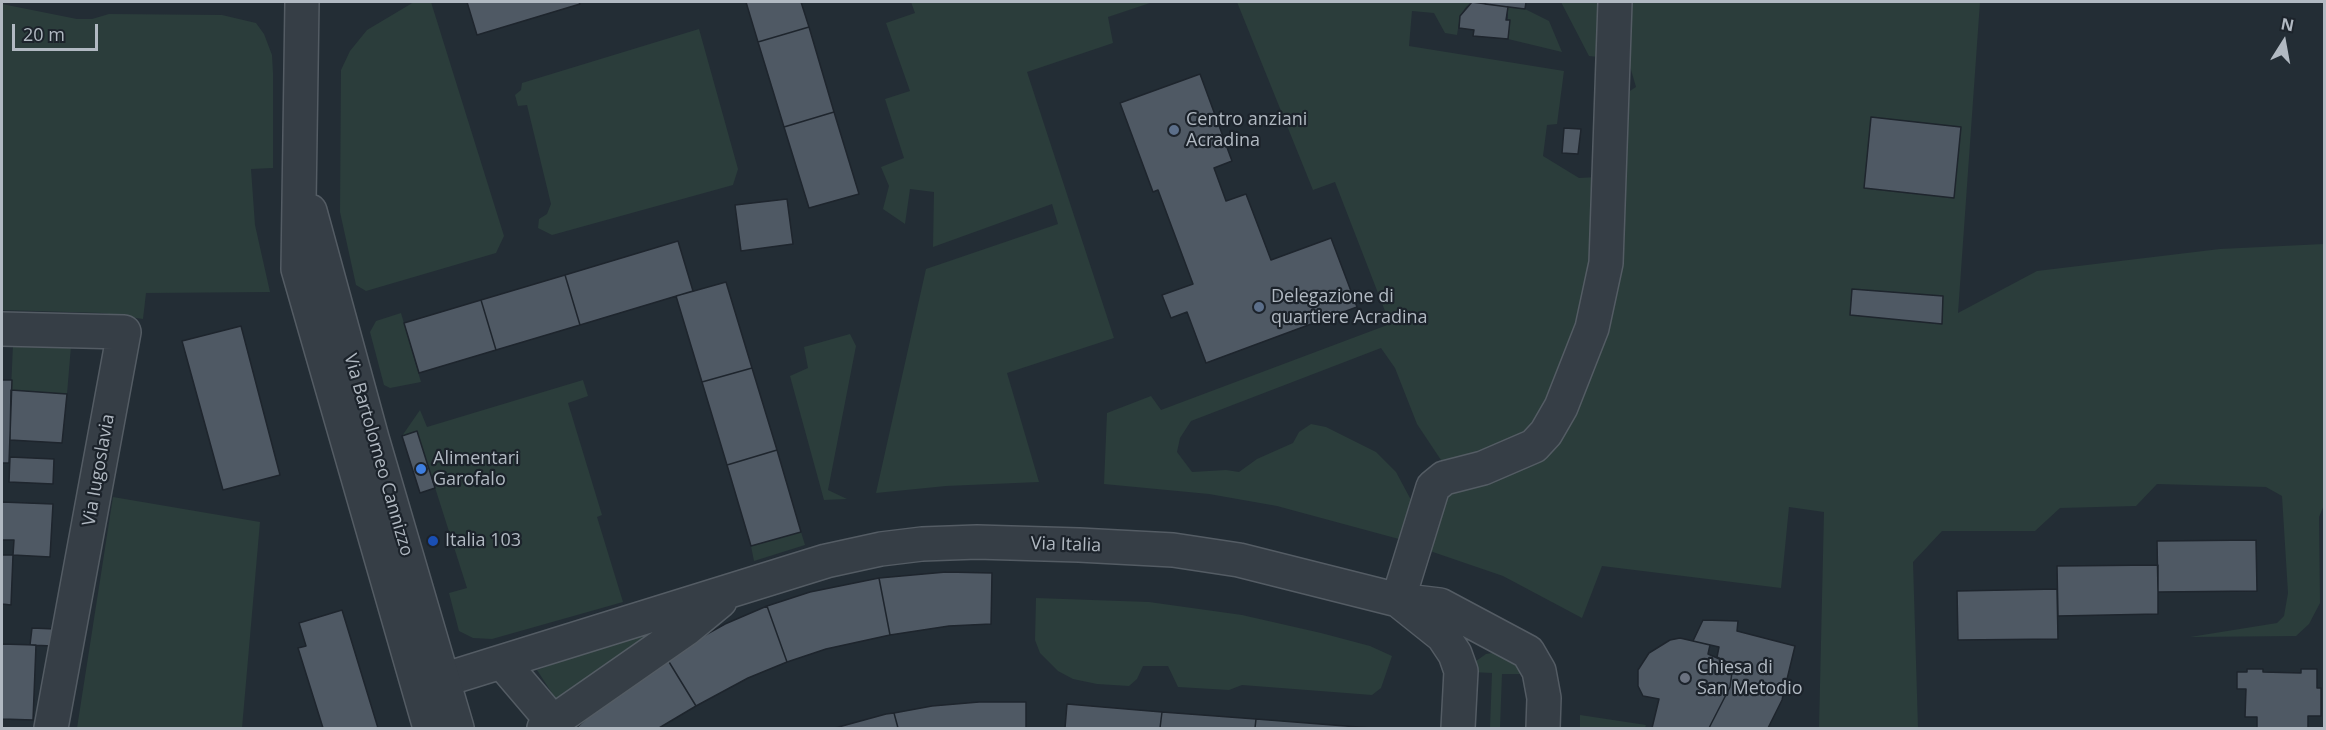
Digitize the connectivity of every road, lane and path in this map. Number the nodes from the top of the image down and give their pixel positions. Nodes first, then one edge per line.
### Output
1 (302, 2) edge
2 (1614, 2) edge
3 (301, 181) junction
4 (2, 329) edge
5 (734, 590) junction
6 (1398, 600) junction
7 (502, 662) junction
8 (443, 680) junction
9 (549, 725) edge
10 (51, 729) edge
11 (430, 729) edge
12 (458, 729) edge
13 (1458, 729) edge
14 (1543, 729) edge

1 - 3 street, Via Bartolomeo Cannizzo
2 - 6 street
3 - 8 street, Via Bartolomeo Cannizzo
3 - 11 street, Via Bartolomeo Cannizzo
4 - 10 street, Via Iugoslavia
5 - 6 street, Via Italia
5 - 7 street, Via Italia
5 - 9 street
6 - 13 street
6 - 14 street, Via Italia
7 - 8 street, Via Italia
7 - 9 street
8 - 12 street, Via Bartolomeo Cannizzo

